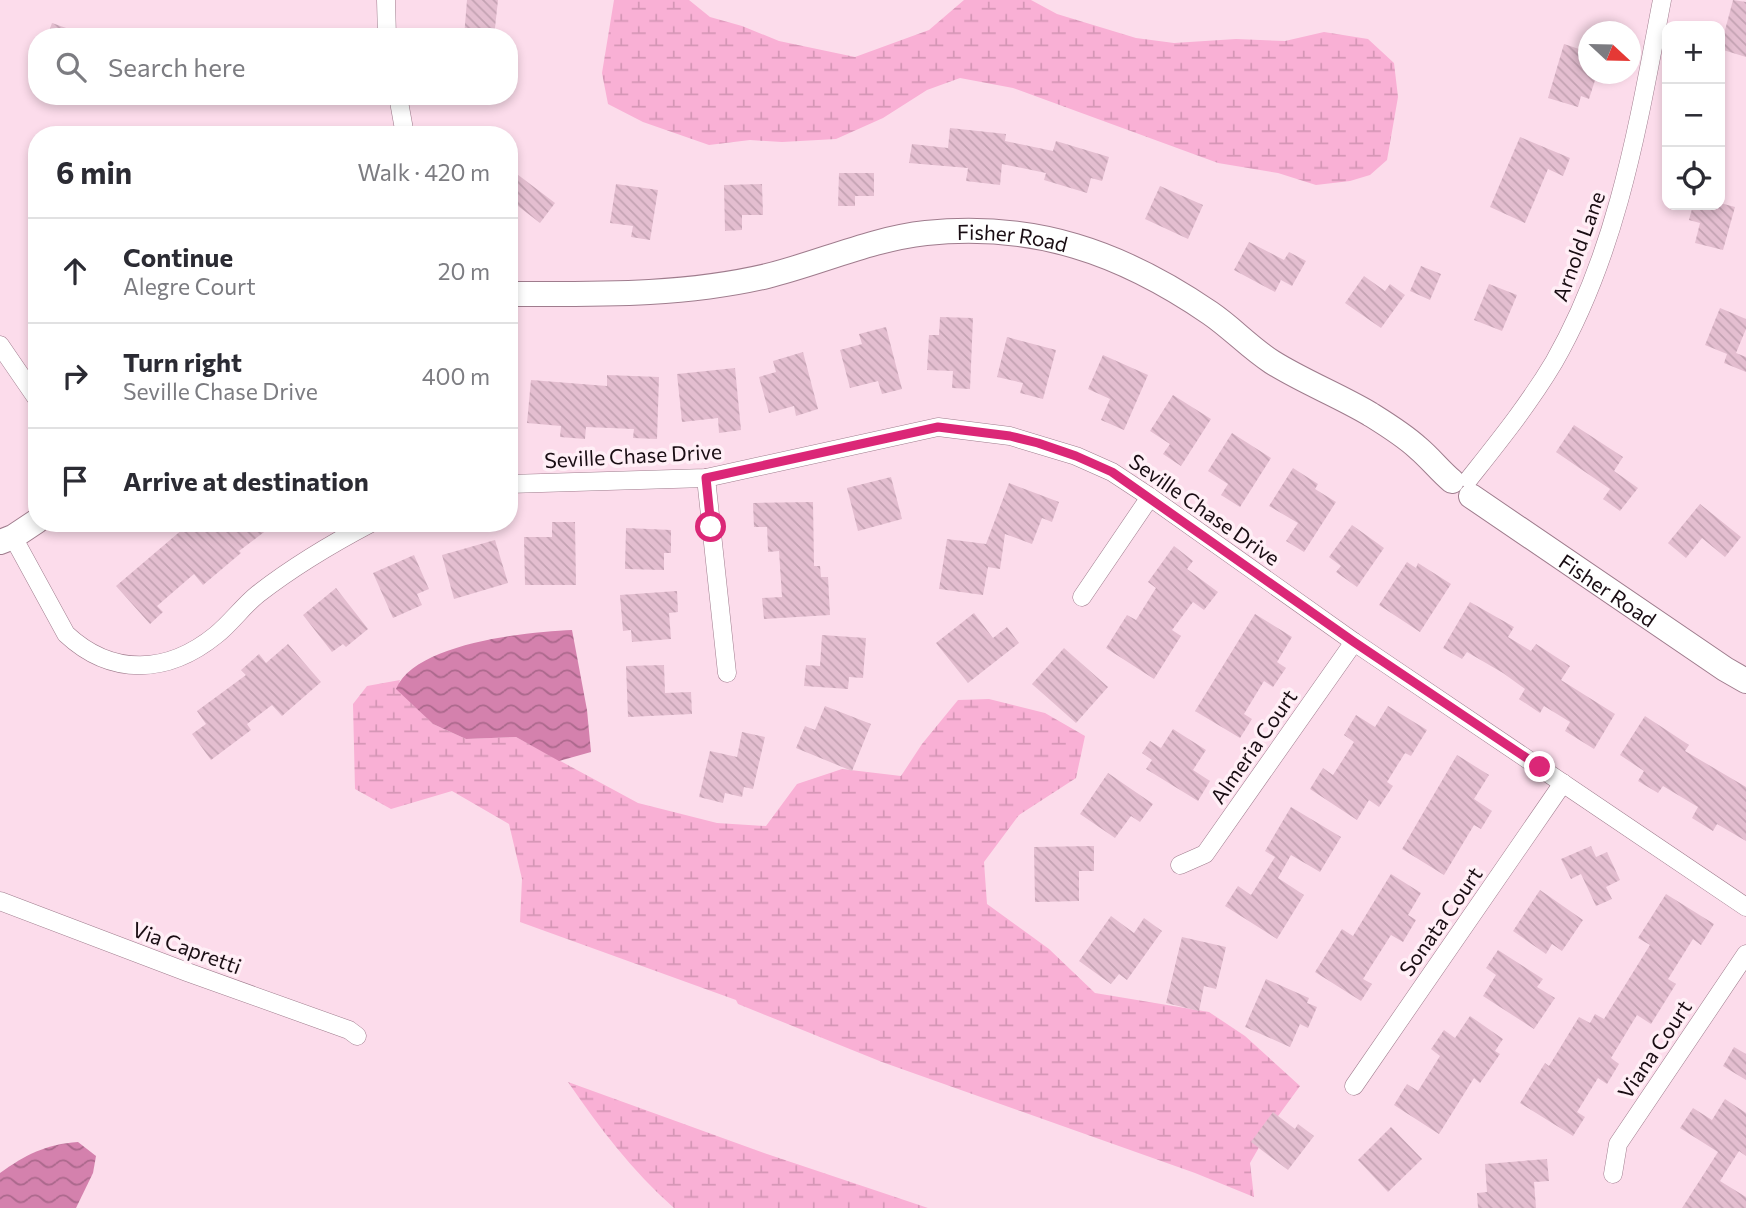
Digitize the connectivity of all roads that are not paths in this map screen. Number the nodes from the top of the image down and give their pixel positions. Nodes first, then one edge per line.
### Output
1 (386, 0) edge
2 (1662, 0) edge
3 (387, 28) edge
4 (400, 105) edge
5 (403, 126) edge
6 (518, 294) edge
7 (0, 345) edge
8 (28, 386) edge
9 (706, 478) junction
10 (518, 484) edge
11 (1464, 485) junction
12 (1150, 497) junction
13 (28, 527) edge
14 (354, 532) edge
15 (7, 540) edge
16 (1082, 597) dead end
17 (1354, 642) junction
18 (727, 673) dead end
19 (1746, 681) edge
20 (1563, 782) junction
21 (1180, 865) dead end
22 (0, 901) edge
23 (1746, 907) edge
24 (1746, 954) edge
25 (357, 1036) dead end
26 (1354, 1086) dead end
27 (1613, 1174) dead end

1 - 3 street
2 - 11 street, Arnold Lane
4 - 5 street
6 - 11 street, Fisher Road
7 - 8 street
9 - 10 street, Seville Chase Drive
9 - 12 street, Seville Chase Drive
9 - 18 street
11 - 19 street, Fisher Road
12 - 16 street
12 - 17 street, Seville Chase Drive
13 - 15 street
14 - 15 street
17 - 20 street, Seville Chase Drive
17 - 21 street, Almeria Court
20 - 23 street, Seville Chase Drive
20 - 26 street, Sonata Court
22 - 25 street, Via Capretti
24 - 27 street, Viana Court

